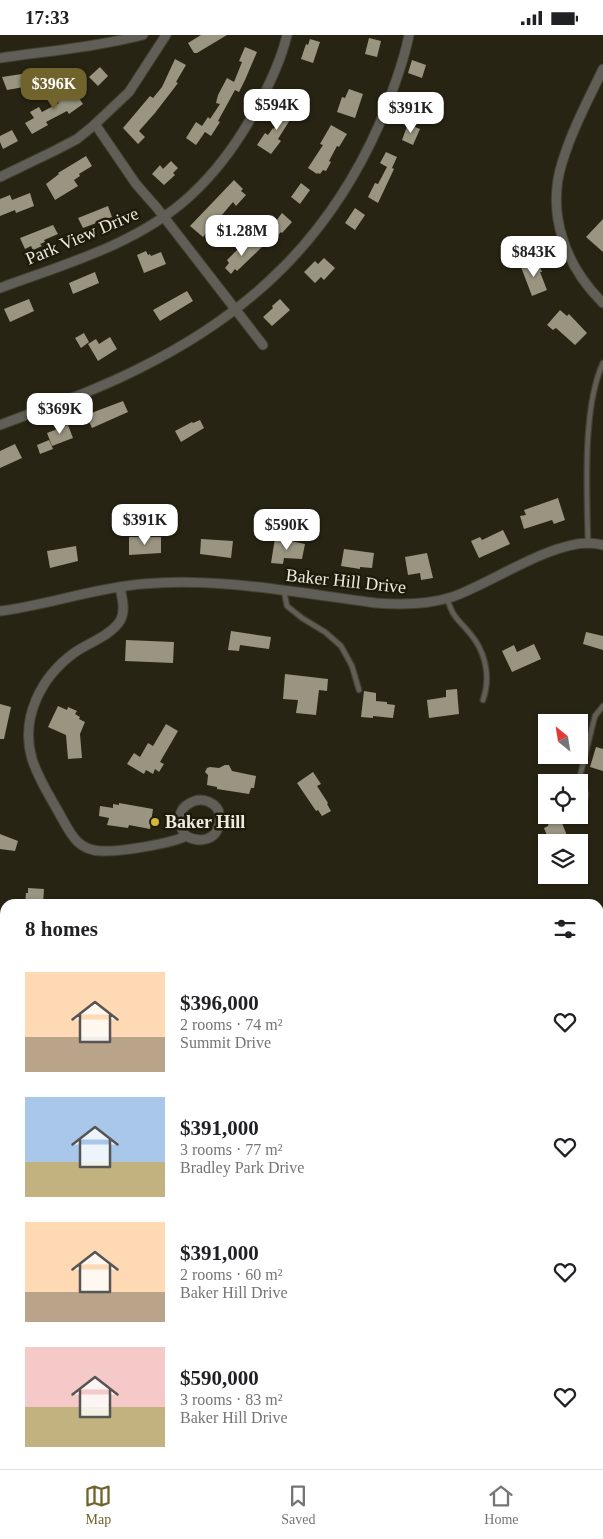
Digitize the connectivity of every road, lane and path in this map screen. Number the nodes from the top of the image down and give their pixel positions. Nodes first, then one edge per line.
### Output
1 (143, 35) edge
2 (166, 35) edge
3 (287, 35) edge
4 (409, 35) edge
5 (0, 58) edge
6 (603, 69) edge
7 (94, 124) junction
8 (0, 177) edge
9 (164, 216) junction
10 (0, 288) edge
11 (603, 303) edge
12 (236, 309) junction
13 (263, 345) dead end
14 (603, 363) edge
15 (0, 425) edge
16 (588, 543) junction
17 (603, 545) edge
18 (120, 587) junction
19 (284, 591) junction
20 (447, 598) junction
21 (0, 611) edge
22 (359, 690) dead end
23 (483, 700) dead end
24 (603, 706) edge
25 (580, 774) edge
26 (186, 836) junction

1 - 5 street
2 - 7 street
3 - 9 street, Park View Drive
4 - 12 street
6 - 11 street
7 - 8 street
7 - 9 street
9 - 10 street, Park View Drive
9 - 12 street
12 - 13 street
12 - 15 street
14 - 16 lane
16 - 17 street, Baker Hill Drive
16 - 20 street, Baker Hill Drive
18 - 19 street, Baker Hill Drive
18 - 21 street, Baker Hill Drive
18 - 26 street
19 - 20 street, Baker Hill Drive
19 - 22 lane
20 - 23 lane
24 - 25 lane
26 - 26 street

